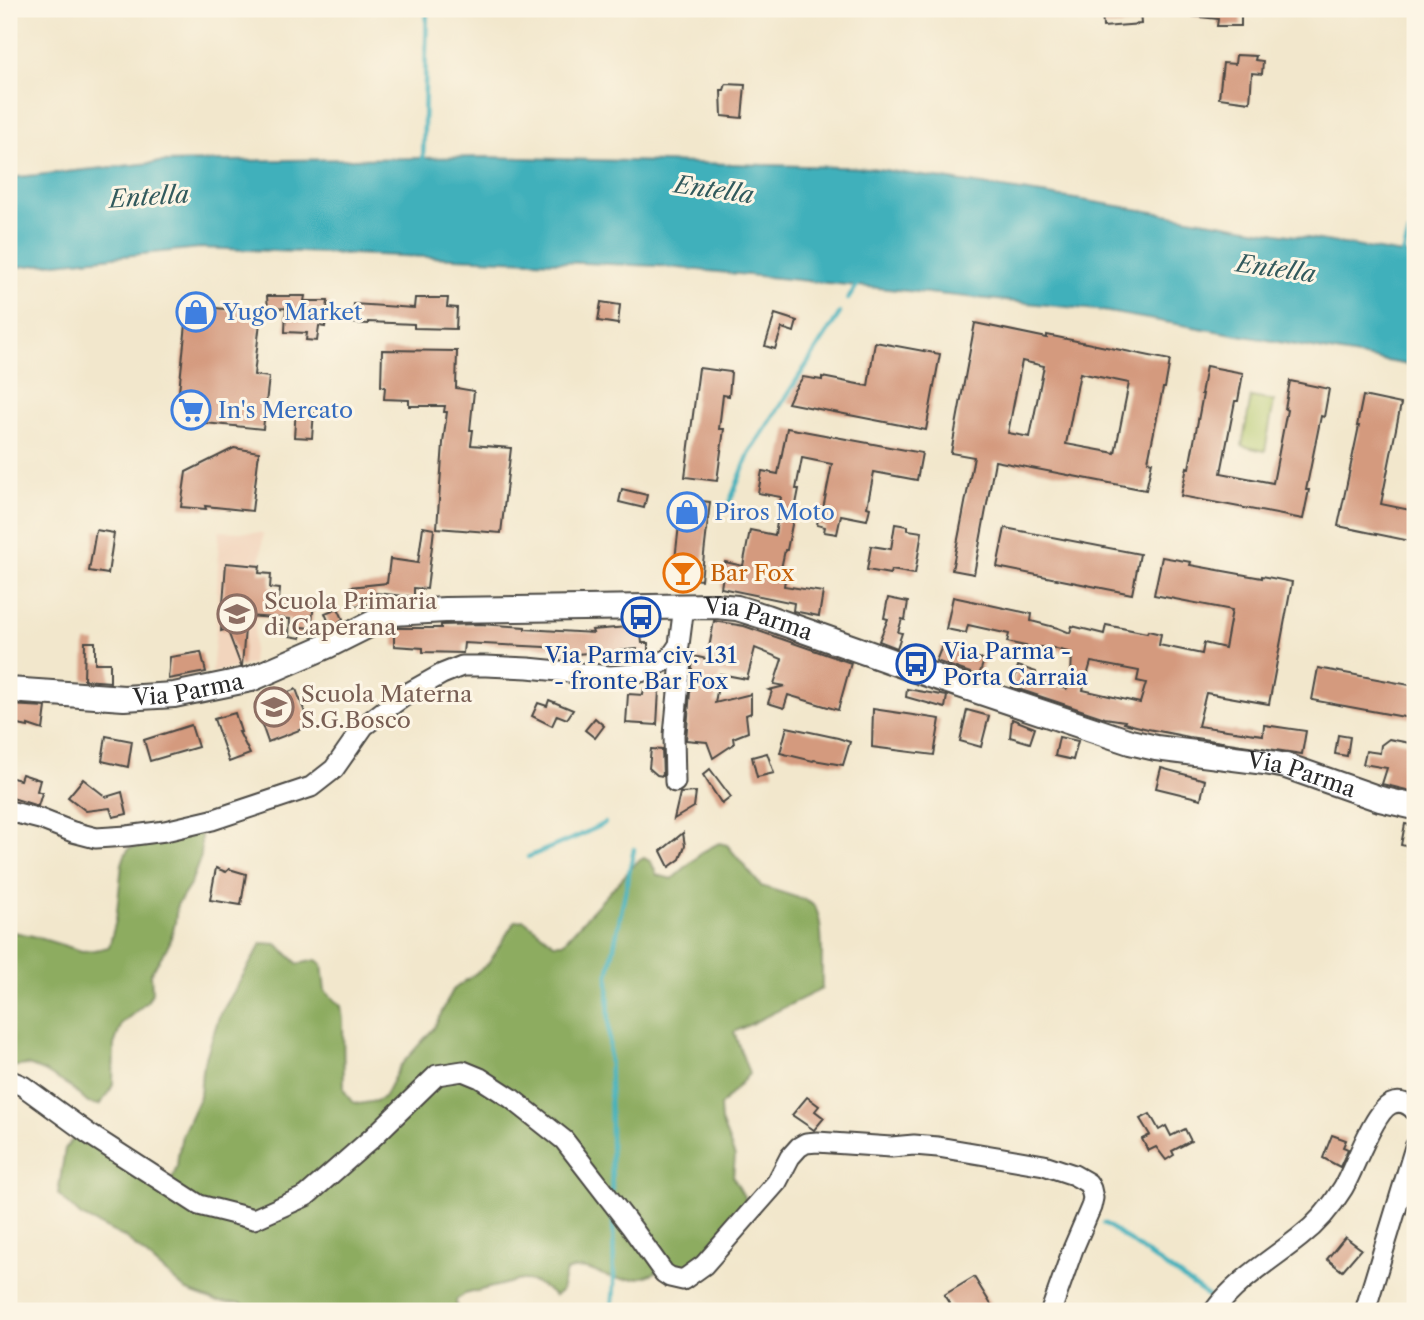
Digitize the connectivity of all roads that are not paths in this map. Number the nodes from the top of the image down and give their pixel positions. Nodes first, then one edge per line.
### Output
1 (684, 606) junction
2 (678, 647) junction
3 (9, 690) edge
4 (675, 782) dead end
5 (1415, 807) edge
6 (9, 811) edge
7 (9, 1080) edge
8 (1415, 1111) edge
9 (1415, 1147) edge
10 (1051, 1311) edge
11 (1214, 1311) edge
12 (1365, 1311) edge

1 - 2 street
1 - 3 main road, Via Parma
1 - 5 main road, Via Parma
2 - 4 street
2 - 6 street
7 - 10 street
8 - 11 street
9 - 12 street

